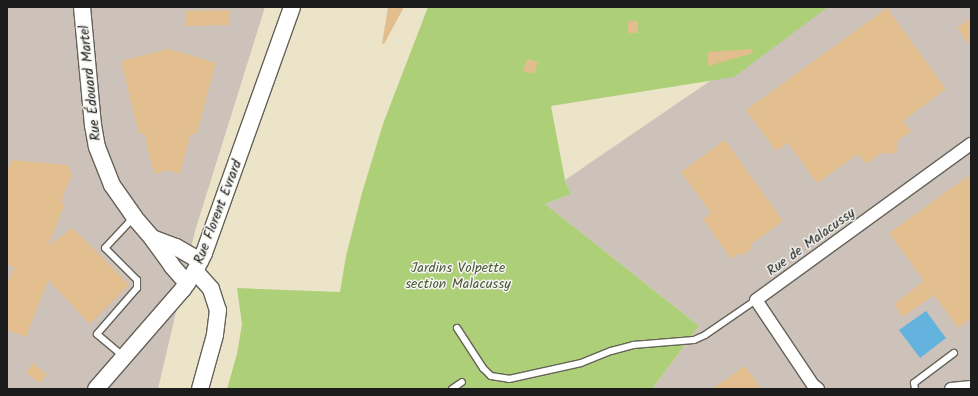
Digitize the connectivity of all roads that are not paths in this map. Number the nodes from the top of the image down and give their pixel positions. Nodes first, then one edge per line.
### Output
1 (82, 7) edge
2 (292, 7) edge
3 (971, 144) edge
4 (134, 217) junction
5 (152, 238) junction
6 (194, 272) junction
7 (756, 300) junction
8 (457, 328) dead end
9 (954, 353) dead end
10 (124, 357) junction
11 (462, 382) dead end
12 (971, 387) edge
13 (96, 389) edge
14 (200, 389) edge
15 (452, 389) edge
16 (818, 389) edge
17 (915, 389) edge
18 (951, 389) edge

1 - 4 street, Rue Édouard Martel
2 - 6 street, Rue Florent Evrard
3 - 7 street, Rue de Malacussy
4 - 5 street, Rue Édouard Martel
4 - 10 lane
5 - 6 street, Rue Édouard Martel
5 - 6 street, Rue Édouard Martel
6 - 10 street, Rue Florent Evrard
6 - 14 street
7 - 8 lane
7 - 16 street
9 - 17 lane
10 - 13 street, Rue Florent Evrard
11 - 15 lane
12 - 18 street

